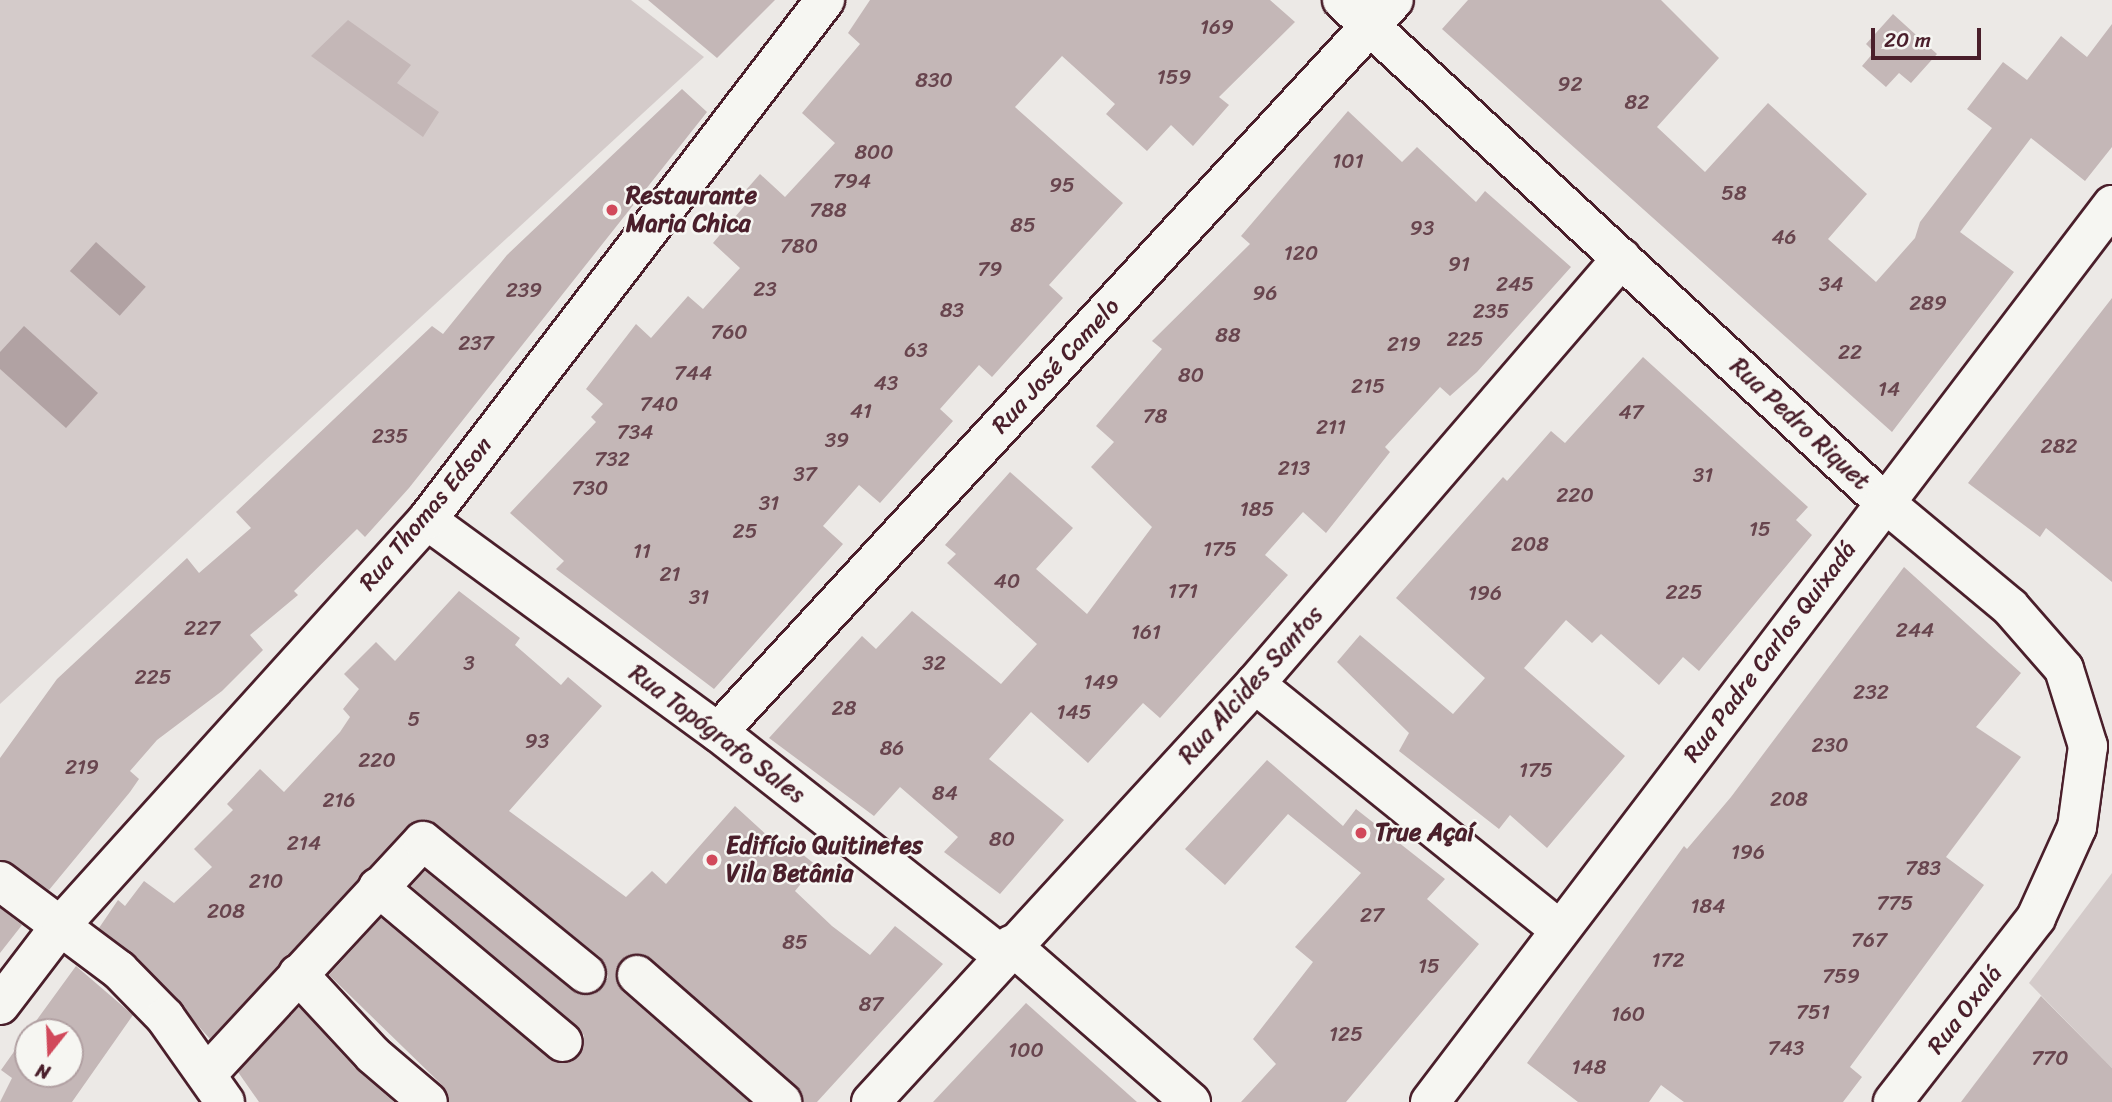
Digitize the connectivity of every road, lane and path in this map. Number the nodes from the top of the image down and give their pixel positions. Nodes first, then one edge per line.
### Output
1 (825, 0) edge
2 (1342, 0) edge
3 (1381, 14) edge
4 (2112, 205) edge
5 (1622, 258) junction
6 (1884, 502) junction
7 (427, 520) junction
8 (1255, 684) junction
9 (718, 732) junction
10 (0, 881) edge
11 (378, 887) junction
12 (2036, 918) joint
13 (61, 925) junction
14 (1559, 929) junction
15 (1006, 950) junction
16 (298, 974) junction
17 (586, 974) dead end
18 (637, 975) dead end
19 (0, 1005) edge
20 (563, 1042) dead end
21 (216, 1087) edge
22 (428, 1102) edge
23 (782, 1102) edge
24 (871, 1102) edge
25 (1191, 1102) edge
26 (1430, 1102) edge
27 (1893, 1102) edge

1 - 7 street, Rua Thomas Edson
2 - 3 street, Rua Pedro Riquet
3 - 5 street, Rua Pedro Riquet
3 - 9 street, Rua José Camelo
4 - 6 street, Rua Padre Carlos Quixadá
5 - 6 street, Rua Pedro Riquet
5 - 8 street, Rua Alcides Santos
6 - 12 street, Rua Pedro Riquet
6 - 14 street, Rua Padre Carlos Quixadá
7 - 9 street, Rua Topógrafo Sales
7 - 13 street, Rua Thomas Edson
8 - 14 street
8 - 15 street, Rua Alcides Santos
9 - 15 street, Rua Topógrafo Sales
10 - 13 street
11 - 16 street
11 - 17 street
11 - 20 street
12 - 27 street, Rua Oxalá
13 - 19 street, Rua Thomas Edson
13 - 21 street
14 - 26 street, Rua Padre Carlos Quixadá
15 - 24 street, Rua Alcides Santos
15 - 25 street, Rua Topógrafo Sales
16 - 21 street
16 - 22 street
18 - 23 street

